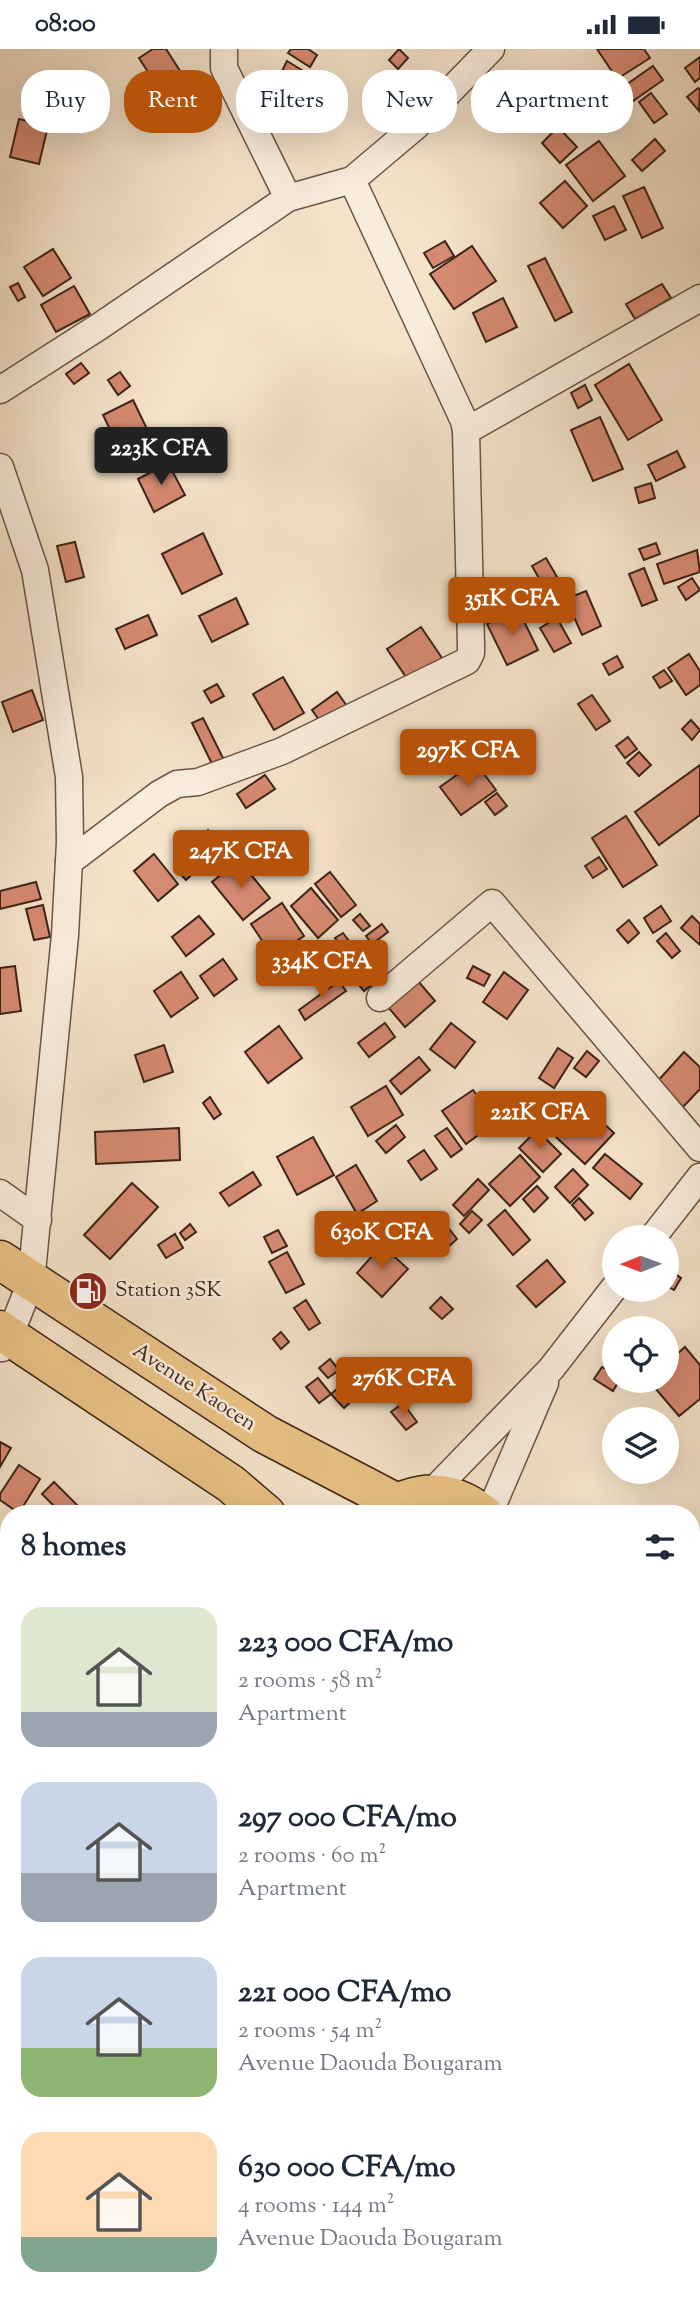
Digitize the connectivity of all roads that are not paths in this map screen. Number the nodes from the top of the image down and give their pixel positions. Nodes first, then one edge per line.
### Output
1 (224, 49) edge
2 (491, 49) edge
3 (352, 180) junction
4 (288, 198) junction
5 (700, 298) edge
6 (0, 390) edge
7 (466, 431) junction
8 (0, 467) edge
9 (69, 862) junction
10 (380, 998) dead end
11 (700, 1148) edge
12 (700, 1177) edge
13 (0, 1193) edge
14 (38, 1220) junction
15 (662, 1225) edge
16 (0, 1260) edge
17 (31, 1282) junction
18 (603, 1302) edge
19 (3, 1339) edge
20 (551, 1369) junction
21 (401, 1504) edge
22 (255, 1505) edge
23 (472, 1505) edge
24 (493, 1505) edge

1 - 4 street
2 - 3 street
3 - 4 street
3 - 7 street
4 - 6 street
5 - 7 street
7 - 9 street
8 - 9 street
9 - 14 street
10 - 11 street
12 - 15 street
13 - 14 street
14 - 17 street
16 - 17 highway, Avenue Kaocen
17 - 19 street
17 - 21 highway, Avenue Kaocen
18 - 20 street
19 - 22 highway
20 - 21 street
20 - 24 street
21 - 23 highway, Avenue Kaocen

